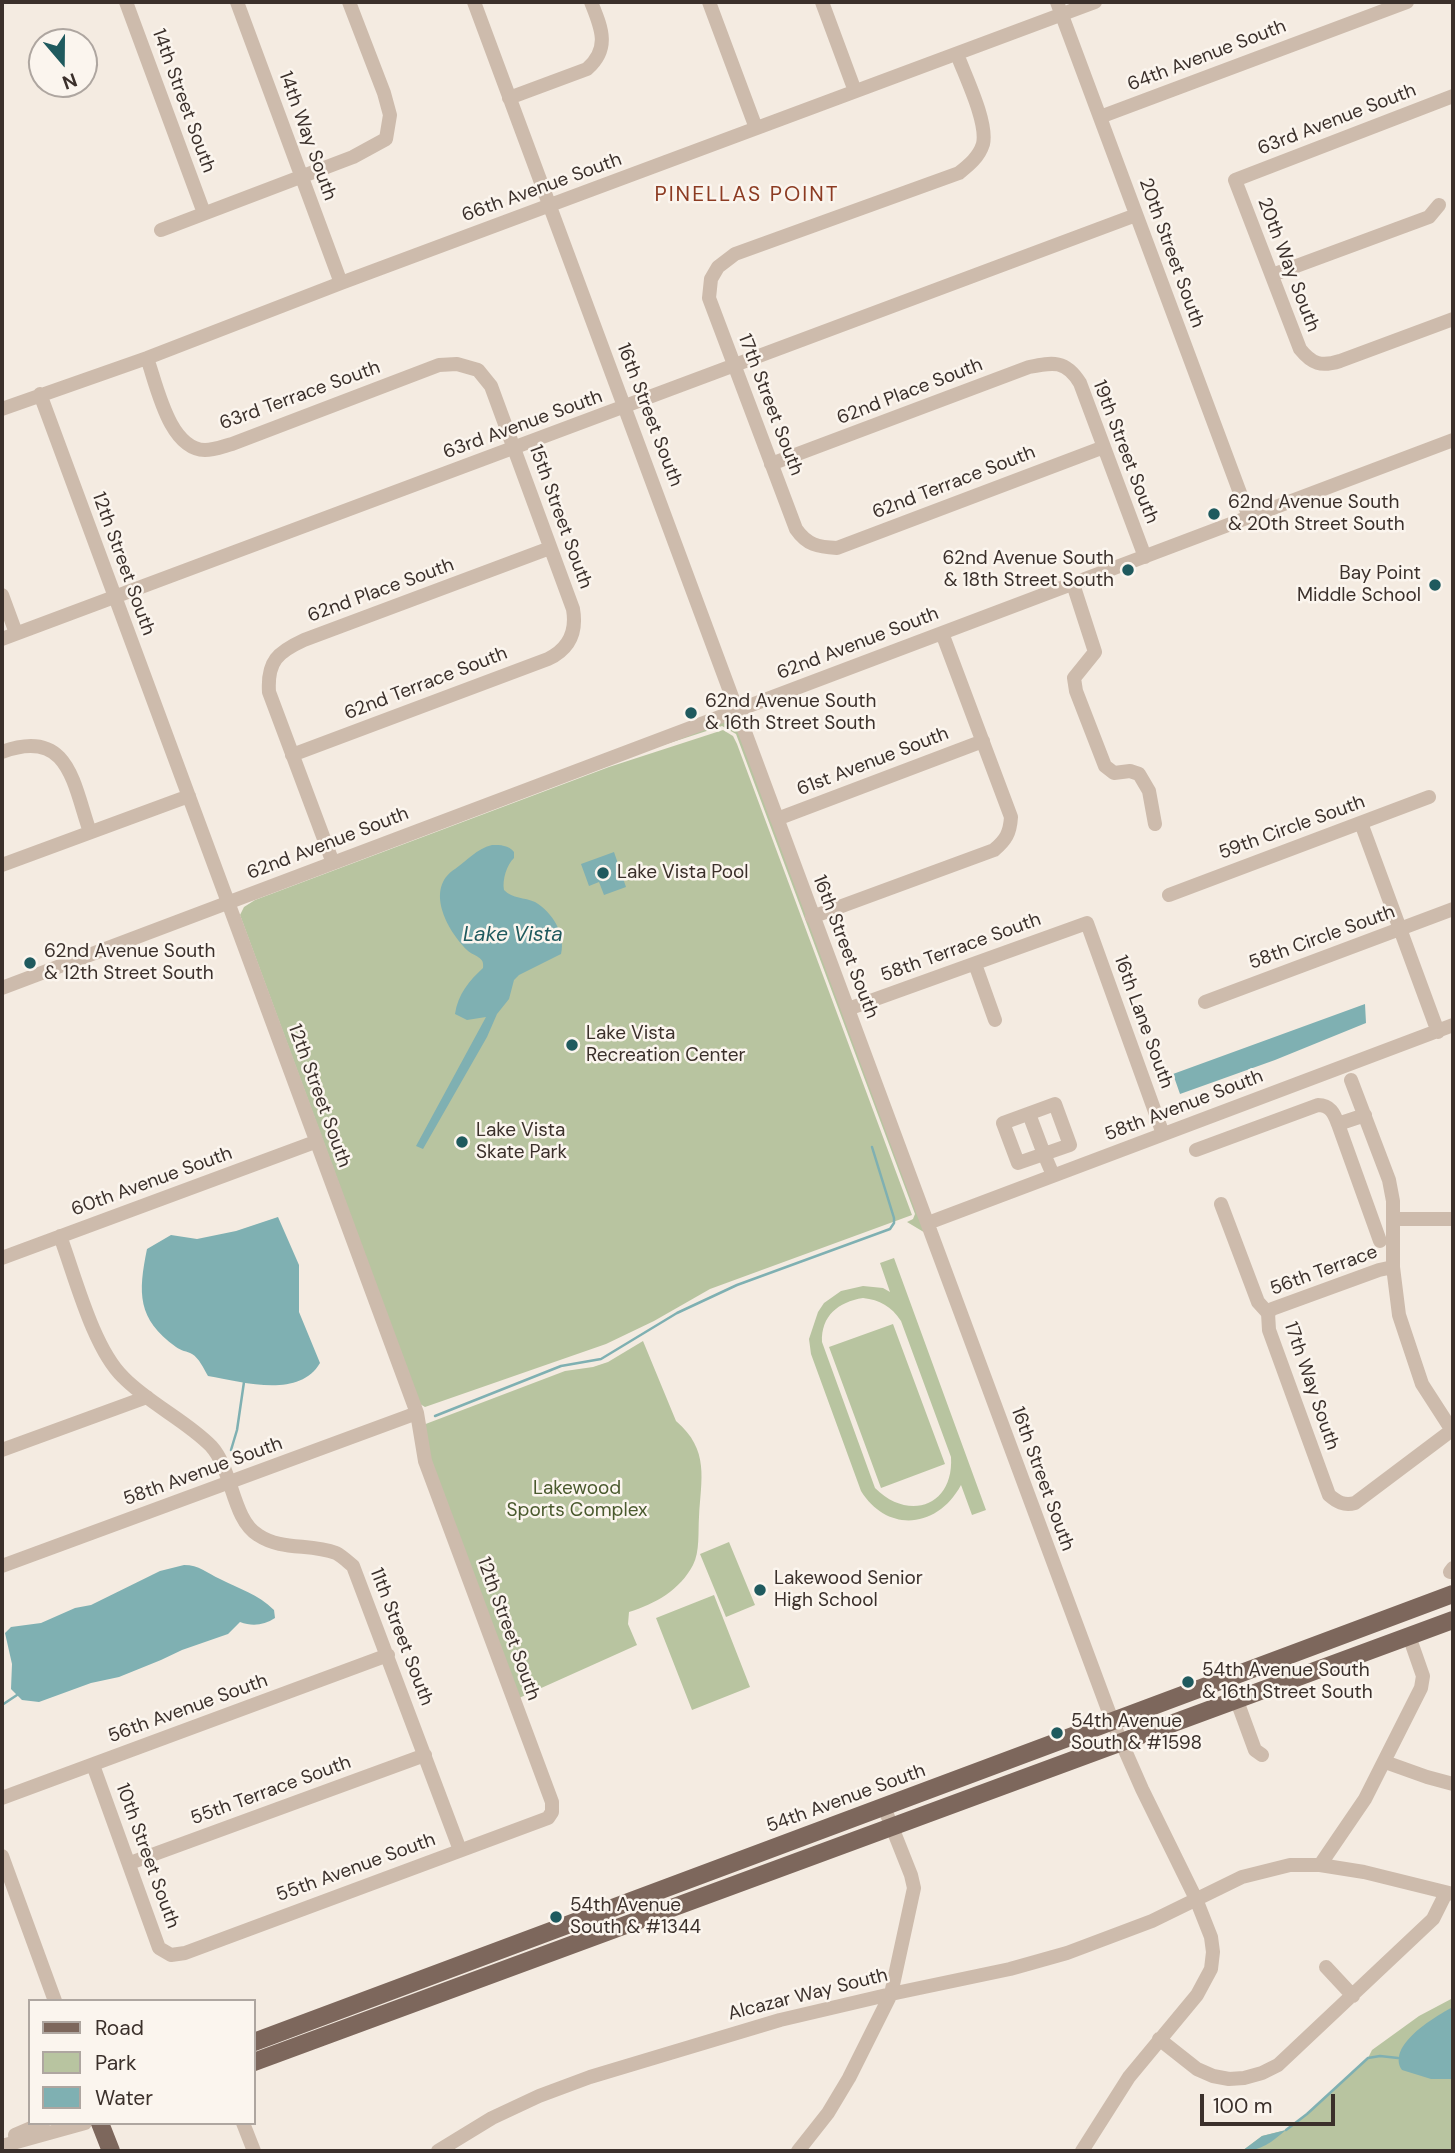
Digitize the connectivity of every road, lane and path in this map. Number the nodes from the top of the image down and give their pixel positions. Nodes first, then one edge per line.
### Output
1 (126, 2) edge
2 (237, 2) edge
3 (349, 2) edge
4 (474, 2) edge
5 (591, 2) edge
6 (709, 2) edge
7 (822, 2) edge
8 (1095, 2) edge
9 (1407, 2) edge
10 (1060, 8) edge
11 (957, 54) junction
12 (855, 91) junction
13 (1453, 96) edge
14 (509, 98) junction
15 (1100, 117) junction
16 (756, 128) junction
17 (302, 177) junction
18 (1235, 180) joint
19 (1439, 205) dead end
20 (549, 206) junction
21 (204, 213) junction
22 (1136, 215) junction
23 (161, 230) dead end
24 (1272, 275) junction
25 (341, 283) junction
26 (1453, 319) edge
27 (147, 358) junction
28 (1063, 366) joint
29 (734, 367) junction
30 (478, 370) joint
31 (40, 394) junction
32 (626, 407) junction
33 (2, 409) edge
34 (1453, 440) edge
35 (1104, 447) junction
36 (515, 448) junction
37 (771, 464) junction
38 (1249, 517) junction
39 (818, 547) joint
40 (550, 548) junction
41 (1145, 557) junction
42 (1073, 584) junction
43 (2, 594) edge
44 (116, 598) junction
45 (16, 633) junction
46 (942, 633) junction
47 (2, 639) edge
48 (569, 643) joint
49 (738, 710) junction
50 (983, 741) junction
51 (2, 752) edge
52 (292, 755) junction
53 (189, 796) junction
54 (1429, 797) dead end
55 (777, 819) junction
56 (1361, 823) junction
57 (1155, 824) dead end
58 (90, 832) junction
59 (333, 863) junction
60 (2, 865) edge
61 (1169, 895) dead end
62 (228, 902) junction
63 (1453, 909) edge
64 (812, 917) junction
65 (1087, 923) joint
66 (1399, 930) junction
67 (975, 964) junction
68 (2, 988) edge
69 (1205, 1002) dead end
70 (848, 1009) junction
71 (995, 1020) dead end
72 (1453, 1025) edge
73 (1438, 1031) junction
74 (1351, 1080) dead end
75 (1029, 1114) junction
76 (1365, 1115) junction
77 (1338, 1124) junction
78 (1163, 1134) junction
79 (315, 1142) junction
80 (1196, 1150) dead end
81 (1044, 1154) junction
82 (1053, 1175) junction
83 (1221, 1204) dead end
84 (1394, 1219) junction
85 (1453, 1219) edge
86 (928, 1223) junction
87 (60, 1236) junction
88 (1380, 1241) dead end
89 (2, 1258) edge
90 (1393, 1267) junction
91 (1268, 1312) junction
92 (147, 1397) junction
93 (417, 1413) junction
94 (1452, 1431) edge
95 (2, 1450) edge
96 (230, 1482) junction
97 (2, 1566) edge
98 (1453, 1594) edge
99 (1453, 1620) edge
100 (1409, 1636) junction
101 (388, 1655) junction
102 (1237, 1701) junction
103 (1113, 1723) junction
104 (1122, 1744) junction
105 (425, 1755) junction
106 (1262, 1755) dead end
107 (1385, 1762) junction
108 (93, 1765) junction
109 (1453, 1784) edge
110 (2, 1798) edge
111 (884, 1807) junction
112 (552, 1812) joint
113 (892, 1828) junction
114 (460, 1850) junction
115 (2, 1856) edge
116 (130, 1863) junction
117 (1320, 1864) junction
118 (1450, 1894) edge
119 (1195, 1899) junction
120 (596, 1913) junction
121 (604, 1934) junction
122 (171, 1955) joint
123 (1326, 1967) dead end
124 (891, 1994) junction
125 (1353, 1996) junction
126 (54, 1999) edge
127 (1159, 2039) junction
128 (256, 2041) edge
129 (256, 2061) edge
130 (39, 2125) edge
131 (77, 2125) edge
132 (101, 2125) edge
133 (244, 2125) edge
134 (2, 2144) edge
135 (111, 2151) edge
136 (254, 2151) edge
137 (438, 2151) edge
138 (798, 2151) edge
139 (1082, 2151) edge

1 - 21 street, 14th Street South
2 - 17 street, 14th Way South
3 - 17 street
4 - 14 street, 16th Street South
5 - 14 street
6 - 16 street
7 - 12 street
8 - 10 street, 66th Avenue South
9 - 15 street, 64th Avenue South
10 - 11 street, 66th Avenue South
10 - 15 street, 20th Street South
11 - 12 street, 66th Avenue South
11 - 29 street, 17th Street South
12 - 16 street, 66th Avenue South
13 - 18 street, 63rd Avenue South
14 - 20 street, 16th Street South
15 - 22 street, 20th Street South
16 - 20 street, 66th Avenue South
17 - 21 street
17 - 25 street, 14th Way South
18 - 24 street, 20th Way South
19 - 24 street
20 - 25 street, 66th Avenue South
20 - 32 street, 16th Street South
21 - 23 street
22 - 29 street, 63rd Avenue South
22 - 38 street, 20th Street South
24 - 26 street, 20th Way South
25 - 27 street, 66th Avenue South
27 - 30 street, 63rd Terrace South
27 - 31 street, 66th Avenue South
28 - 35 street, 19th Street South
28 - 37 street, 62nd Place South
29 - 32 street, 63rd Avenue South
29 - 37 street, 17th Street South
30 - 36 street, 15th Street South
31 - 33 street, 66th Avenue South
31 - 44 street, 12th Street South
32 - 36 street, 63rd Avenue South
32 - 49 street, 16th Street South
34 - 38 street, 62nd Avenue South
35 - 39 street, 62nd Terrace South
35 - 41 street, 19th Street South
36 - 40 street, 15th Street South
36 - 44 street, 63rd Avenue South
37 - 39 street, 17th Street South
38 - 41 street, 62nd Avenue South
40 - 48 street, 15th Street South
40 - 52 street, 62nd Place South
41 - 42 street, 62nd Avenue South
42 - 46 street, 62nd Avenue South
42 - 57 street
43 - 45 street
44 - 45 street, 63rd Avenue South
44 - 53 street, 12th Street South
45 - 47 street, 63rd Avenue South
46 - 49 street, 62nd Avenue South
46 - 50 street
48 - 52 street, 62nd Terrace South
49 - 55 street, 16th Street South
49 - 59 street, 62nd Avenue South
50 - 55 street, 61st Avenue South
50 - 64 street
51 - 58 street
52 - 59 street
53 - 58 street
53 - 62 street, 12th Street South
54 - 56 street, 59th Circle South
55 - 64 street, 16th Street South
56 - 61 street, 59th Circle South
56 - 66 street
58 - 60 street
59 - 62 street, 62nd Avenue South
62 - 68 street, 62nd Avenue South
62 - 79 street, 12th Street South
63 - 66 street, 58th Circle South
64 - 70 street, 16th Street South
65 - 67 street, 58th Terrace South
65 - 78 street, 16th Lane South
66 - 69 street, 58th Circle South
66 - 73 street
67 - 70 street, 58th Terrace South
67 - 71 street
70 - 86 street, 16th Street South
72 - 73 street, 58th Avenue South
73 - 78 street, 58th Avenue South
74 - 76 street
75 - 81 street
75 - 81 street
75 - 81 street
76 - 77 street
76 - 84 street
77 - 80 street
77 - 88 street
78 - 82 street, 58th Avenue South
79 - 87 street, 60th Avenue South
79 - 93 street, 12th Street South
81 - 82 street
82 - 86 street, 58th Avenue South
83 - 91 street, 17th Way South
84 - 85 street
84 - 90 street
86 - 103 street, 16th Street South
87 - 89 street, 60th Avenue South
87 - 92 street, 11th Street South
90 - 91 street, 56th Terrace
90 - 94 street
91 - 94 street, 17th Way South
92 - 95 street
92 - 96 street, 11th Street South
93 - 96 street, 58th Avenue South
93 - 112 street, 12th Street South
96 - 97 street, 58th Avenue South
96 - 101 street, 11th Street South
98 - 103 main road, 54th Avenue South
99 - 100 main road
100 - 102 main road
100 - 107 street
101 - 105 street, 11th Street South
101 - 108 street, 56th Avenue South
102 - 104 main road
102 - 106 street
103 - 104 street, 16th Street South
103 - 111 main road, 54th Avenue South
104 - 113 main road
104 - 119 street, 16th Street South
105 - 114 street, 11th Street South
105 - 116 street, 55th Terrace South
107 - 109 street
107 - 117 street
108 - 110 street, 56th Avenue South
108 - 116 street, 10th Street South
111 - 113 street
111 - 120 main road, 54th Avenue South
112 - 114 street, 55th Avenue South
113 - 121 main road
113 - 124 street
114 - 122 street, 55th Avenue South
115 - 126 street
116 - 122 street, 10th Street South
117 - 118 street
117 - 119 street, Alcazar Way South
118 - 125 street
119 - 124 street, Alcazar Way South
119 - 127 street, 16th Street South
120 - 121 street
120 - 128 main road, 54th Avenue South
121 - 129 main road
123 - 125 street
124 - 137 street, Alcazar Way South
124 - 138 street
125 - 127 street
127 - 139 street, 16th Street South
130 - 134 street
131 - 134 street
132 - 135 main road
133 - 136 street

